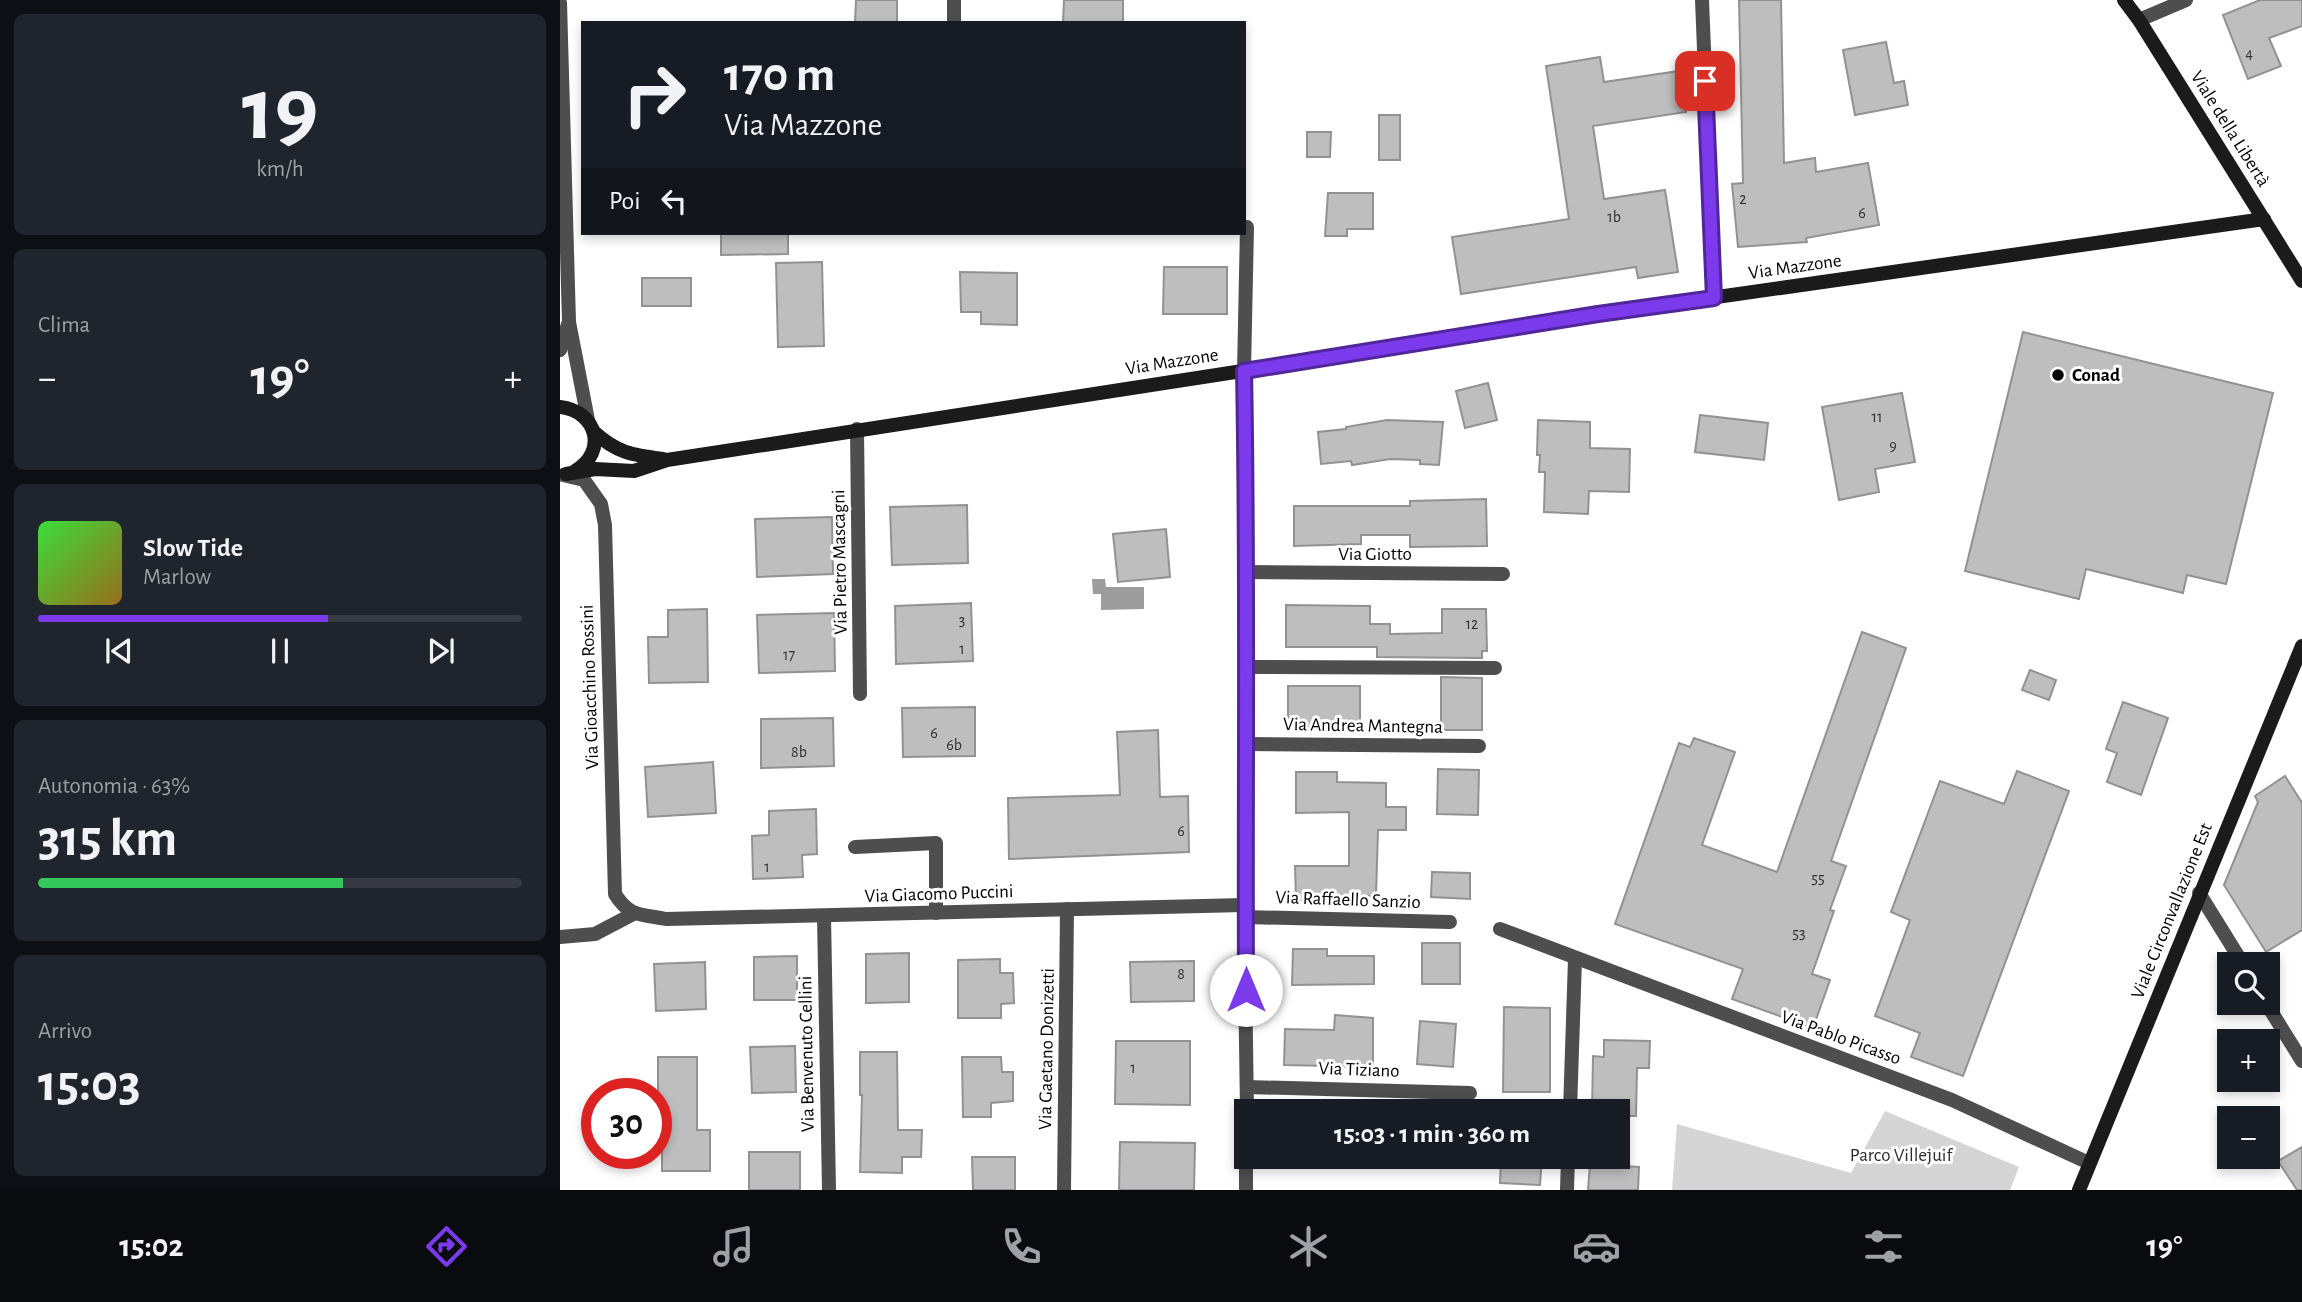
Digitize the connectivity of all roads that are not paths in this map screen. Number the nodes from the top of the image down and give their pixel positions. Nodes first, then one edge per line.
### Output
1 (954, 0) edge
2 (1702, 0) edge
3 (2124, 0) edge
4 (2186, 0) edge
5 (560, 3) edge
6 (2139, 20) junction
7 (954, 21) edge
8 (2264, 219) junction
9 (1247, 227) dead end
10 (2302, 281) edge
11 (1714, 298) junction
12 (569, 322) junction
13 (560, 349) edge
14 (1244, 371) junction
15 (560, 407) edge
16 (591, 426) junction
17 (857, 429) junction
18 (667, 460) junction
19 (563, 475) edge
20 (1247, 572) junction
21 (1503, 574) dead end
22 (2302, 646) edge
23 (1247, 667) junction
24 (1495, 668) dead end
25 (860, 694) dead end
26 (1246, 744) junction
27 (1479, 747) dead end
28 (855, 847) dead end
29 (2199, 893) junction
30 (1068, 909) junction
31 (1245, 911) junction
32 (635, 913) junction
33 (936, 913) junction
34 (824, 916) junction
35 (1450, 922) dead end
36 (1500, 929) dead end
37 (560, 937) edge
38 (2236, 952) edge
39 (1575, 959) junction
40 (2273, 1015) edge
41 (2302, 1061) edge
42 (1247, 1087) junction
43 (1470, 1093) dead end
44 (1247, 1099) edge
45 (1570, 1099) edge
46 (2090, 1163) junction
47 (1246, 1169) edge
48 (1568, 1169) edge
49 (829, 1190) edge
50 (1064, 1190) edge
51 (1246, 1190) edge
52 (1567, 1190) edge
53 (2078, 1190) edge

1 - 7 street
2 - 11 street
3 - 6 main road, Viale della Libertà
4 - 6 street
5 - 12 street
6 - 8 main road, Viale della Libertà
8 - 10 main road, Viale della Libertà
8 - 11 main road, Via Mazzone
9 - 14 street
11 - 14 main road, Via Mazzone
12 - 13 street
12 - 16 street
14 - 17 main road, Via Mazzone
14 - 20 street
15 - 16 main road, Via Mazzone
16 - 18 main road, Via Mazzone
16 - 19 main road
17 - 18 main road, Via Mazzone
17 - 25 street, Via Pietro Mascagni
18 - 19 main road, Via Mazzone
19 - 32 street, Via Gioacchino Rossini
20 - 21 street, Via Giotto
20 - 23 street
22 - 29 main road, Viale Circonvallazione Est
23 - 24 street
23 - 26 street
26 - 27 street, Via Andrea Mantegna
26 - 31 street
28 - 33 street
29 - 38 street
29 - 46 main road, Viale Circonvallazione Est
30 - 31 street, Via Giacomo Puccini
30 - 33 street, Via Giacomo Puccini
30 - 50 street, Via Gaetano Donizetti
31 - 35 street, Via Raffaello Sanzio
31 - 42 street
32 - 34 street, Via Giacomo Puccini
32 - 37 street
33 - 34 street, Via Giacomo Puccini
34 - 49 street, Via Benvenuto Cellini
36 - 39 street, Via Pablo Picasso
39 - 45 street
39 - 46 street, Via Pablo Picasso
40 - 41 street
42 - 43 street, Via Tiziano
42 - 44 street
46 - 53 main road, Viale Circonvallazione Est
47 - 51 street
48 - 52 street

